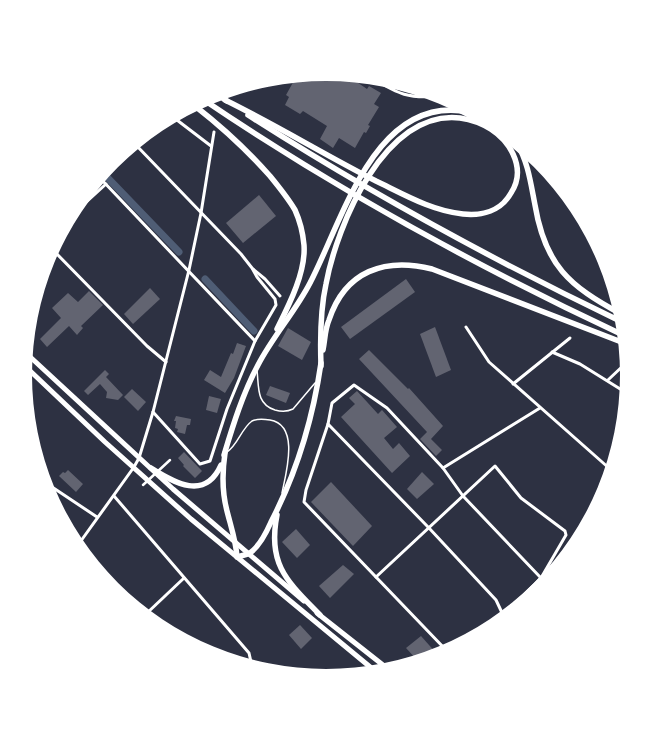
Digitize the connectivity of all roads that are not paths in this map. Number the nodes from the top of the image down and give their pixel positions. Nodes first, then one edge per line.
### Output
1 (390, 88) edge
2 (422, 97) edge
3 (224, 100) joint
4 (211, 104) edge
5 (199, 109) edge
6 (452, 109) edge
7 (178, 121) edge
8 (474, 121) edge
9 (214, 132) dead end
10 (506, 143) edge
11 (211, 146) junction
12 (139, 148) edge
13 (522, 156) edge
14 (369, 177) edge
15 (369, 177) edge
16 (369, 177) edge
17 (369, 177) edge
18 (106, 184) joint
19 (93, 196) edge
20 (201, 213) junction
21 (57, 255) edge
22 (252, 268) junction
23 (189, 270) junction
24 (280, 296) dead end
25 (612, 309) edge
26 (614, 318) edge
27 (466, 327) dead end
28 (616, 332) edge
29 (570, 338) dead end
30 (617, 340) edge
31 (255, 341) junction
32 (268, 347) junction
33 (552, 352) junction
34 (33, 359) edge
35 (166, 362) junction
36 (257, 366) junction
37 (321, 366) junction
38 (620, 369) edge
39 (32, 372) edge
40 (319, 379) junction
41 (608, 380) junction
42 (513, 384) junction
43 (619, 388) edge
44 (540, 408) junction
45 (153, 412) junction
46 (328, 424) junction
47 (225, 453) junction
48 (139, 458) junction
49 (170, 460) dead end
50 (606, 465) edge
51 (134, 467) junction
52 (151, 468) junction
53 (443, 468) junction
54 (143, 484) dead end
55 (54, 488) edge
56 (114, 496) junction
57 (463, 496) junction
58 (280, 503) junction
59 (97, 517) junction
60 (429, 528) junction
61 (82, 539) edge
62 (236, 543) junction
63 (249, 553) junction
64 (237, 557) junction
65 (547, 569) edge
66 (540, 576) edge
67 (376, 577) junction
68 (184, 578) junction
69 (150, 610) edge
70 (501, 611) edge
71 (320, 615) junction
72 (442, 646) edge
73 (250, 659) edge
74 (381, 663) edge
75 (368, 665) edge

1 - 2 street
3 - 14 highway
3 - 26 highway
4 - 28 highway
5 - 32 highway
6 - 32 highway
7 - 11 street
8 - 16 highway
9 - 11 street
10 - 15 highway
11 - 20 street
12 - 20 street
13 - 25 highway
17 - 37 highway
18 - 19 street
18 - 23 street
20 - 22 street
20 - 23 street
21 - 35 street
22 - 24 street
22 - 31 street
23 - 31 street
23 - 35 street
27 - 42 street
29 - 33 street
30 - 37 highway
31 - 45 street
32 - 36 highway
33 - 41 street
33 - 42 street
34 - 48 main road
35 - 45 street
36 - 40 lane
36 - 47 highway
37 - 40 highway
38 - 41 street
39 - 51 main road
40 - 58 highway
41 - 43 street
42 - 44 street
44 - 50 street
44 - 53 street
45 - 48 street
46 - 53 street
46 - 60 street
46 - 67 street
47 - 52 highway
47 - 58 lane
47 - 62 highway
48 - 51 street
48 - 52 main road
49 - 54 street
51 - 56 street
51 - 64 main road
52 - 62 main road
53 - 57 street
55 - 59 street
56 - 59 street
56 - 68 street
57 - 60 street
57 - 65 street
57 - 66 street
58 - 63 highway
58 - 71 highway
59 - 61 street
60 - 67 street
60 - 70 street
62 - 63 main road
62 - 64 highway
63 - 64 highway
63 - 71 main road
64 - 75 main road
67 - 72 street
68 - 69 street
68 - 73 street
71 - 74 main road

